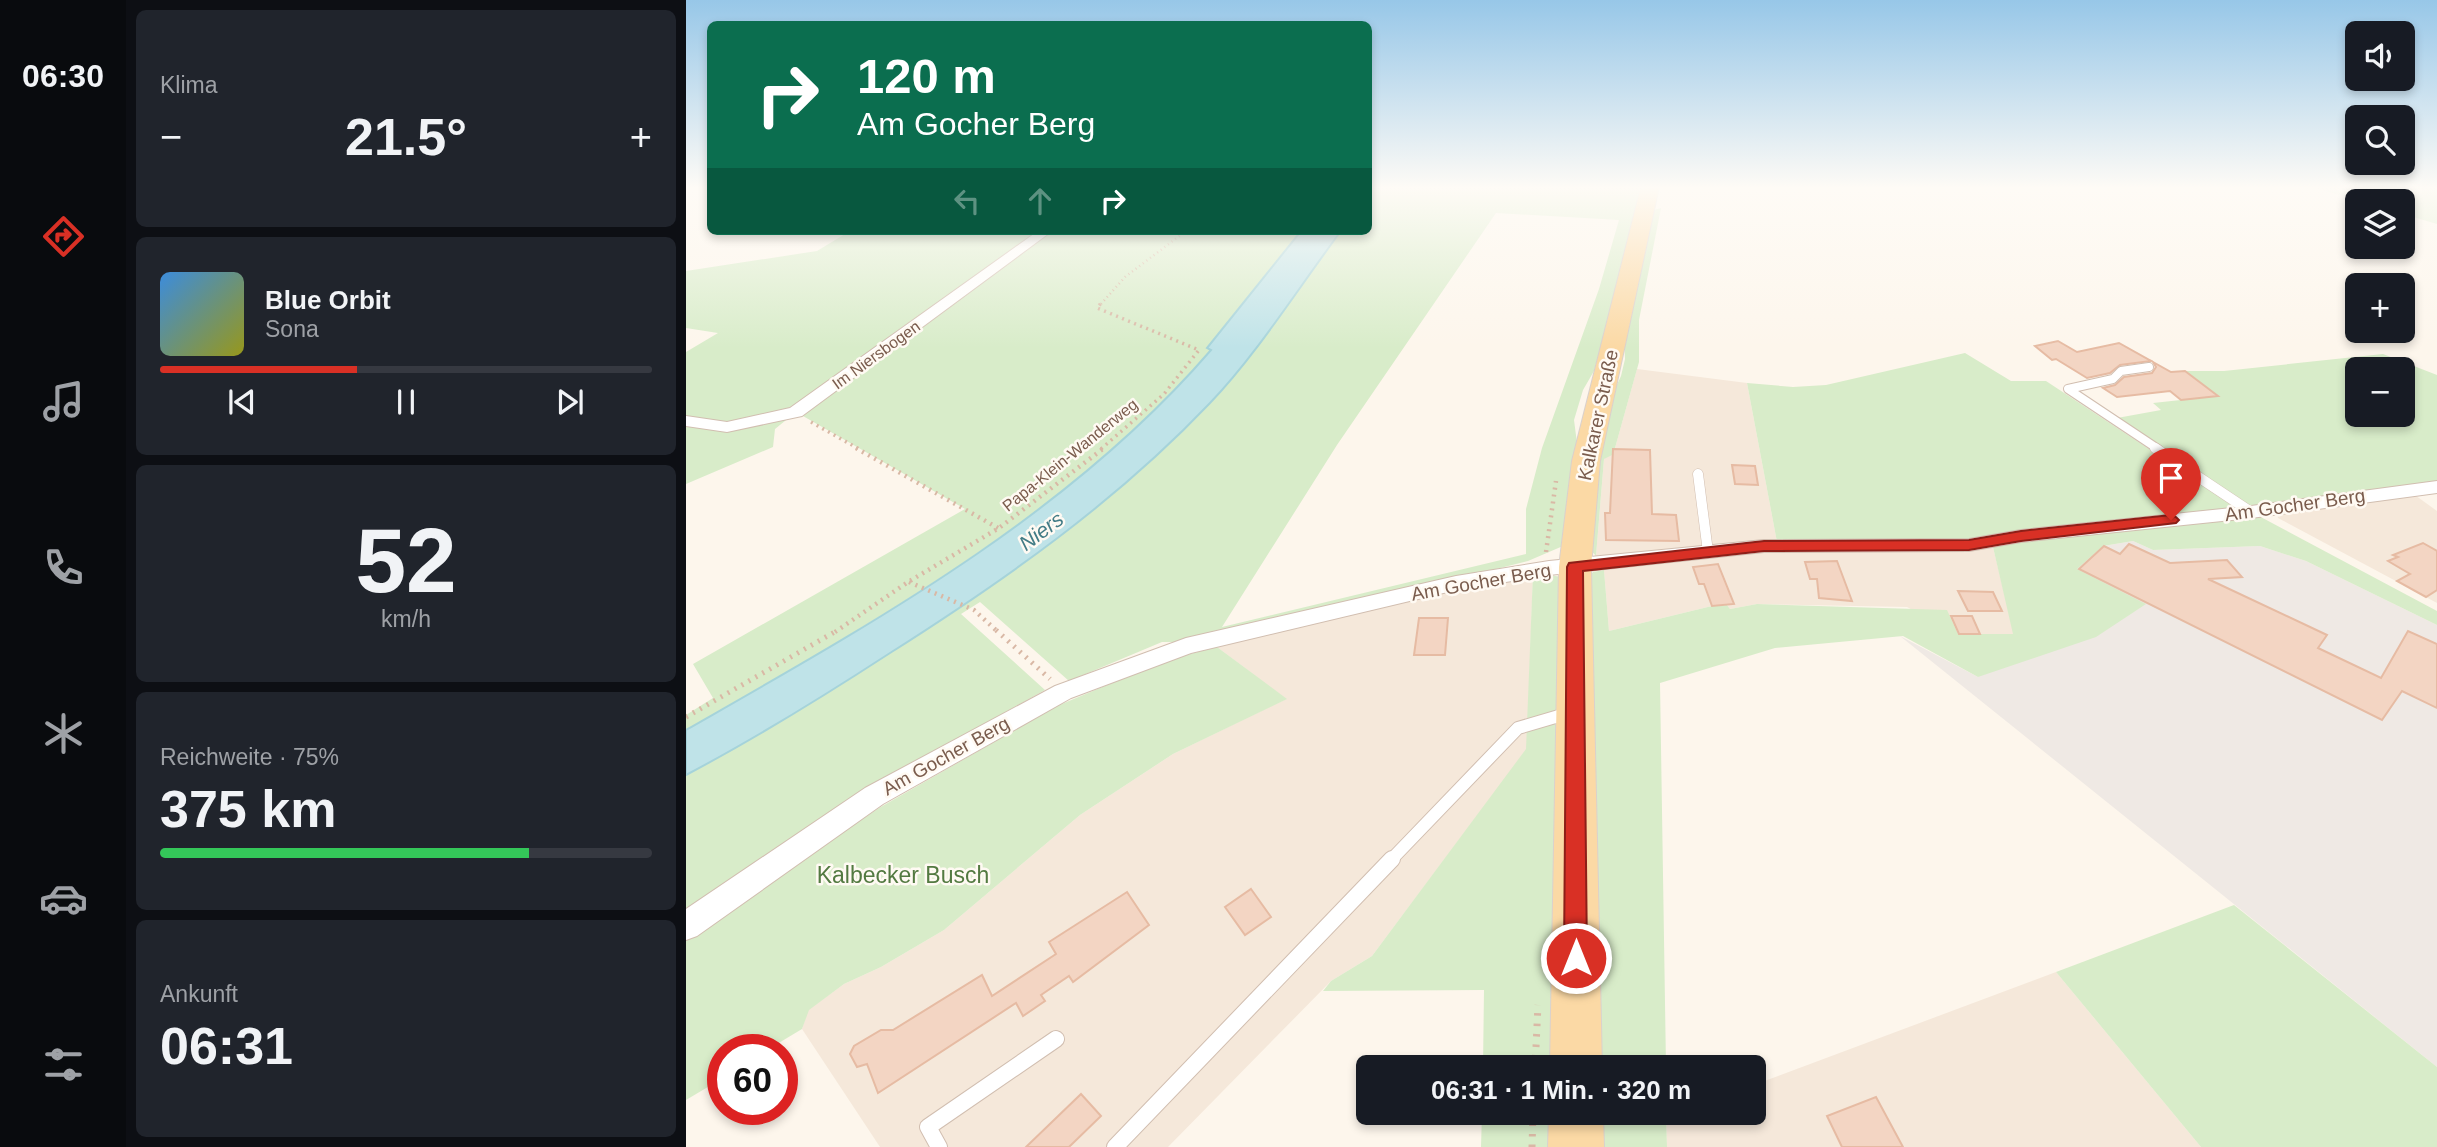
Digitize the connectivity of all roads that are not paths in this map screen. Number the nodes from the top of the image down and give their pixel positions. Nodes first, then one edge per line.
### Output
1 (1033, 241) edge
2 (1637, 241) edge
3 (2149, 367) dead end
4 (686, 421) edge
5 (1698, 474) dead end
6 (2437, 487) edge
7 (2251, 512) junction
8 (1709, 552) junction
9 (1575, 567) junction
10 (1575, 711) junction
11 (686, 926) edge
12 (1056, 1039) dead end
13 (1576, 1055) edge
14 (1576, 1125) edge
15 (939, 1147) edge
16 (1115, 1147) edge
17 (1576, 1147) edge

1 - 4 street, Im Niersbogen
2 - 9 main road, Kalkarer Straße
3 - 7 lane
5 - 8 lane
6 - 7 street, Am Gocher Berg
7 - 8 street, Am Gocher Berg
8 - 9 street, Am Gocher Berg
9 - 10 main road, Kalkarer Straße
9 - 11 street, Am Gocher Berg
10 - 13 main road, Kalkarer Straße
10 - 16 lane
12 - 15 lane
14 - 17 main road

